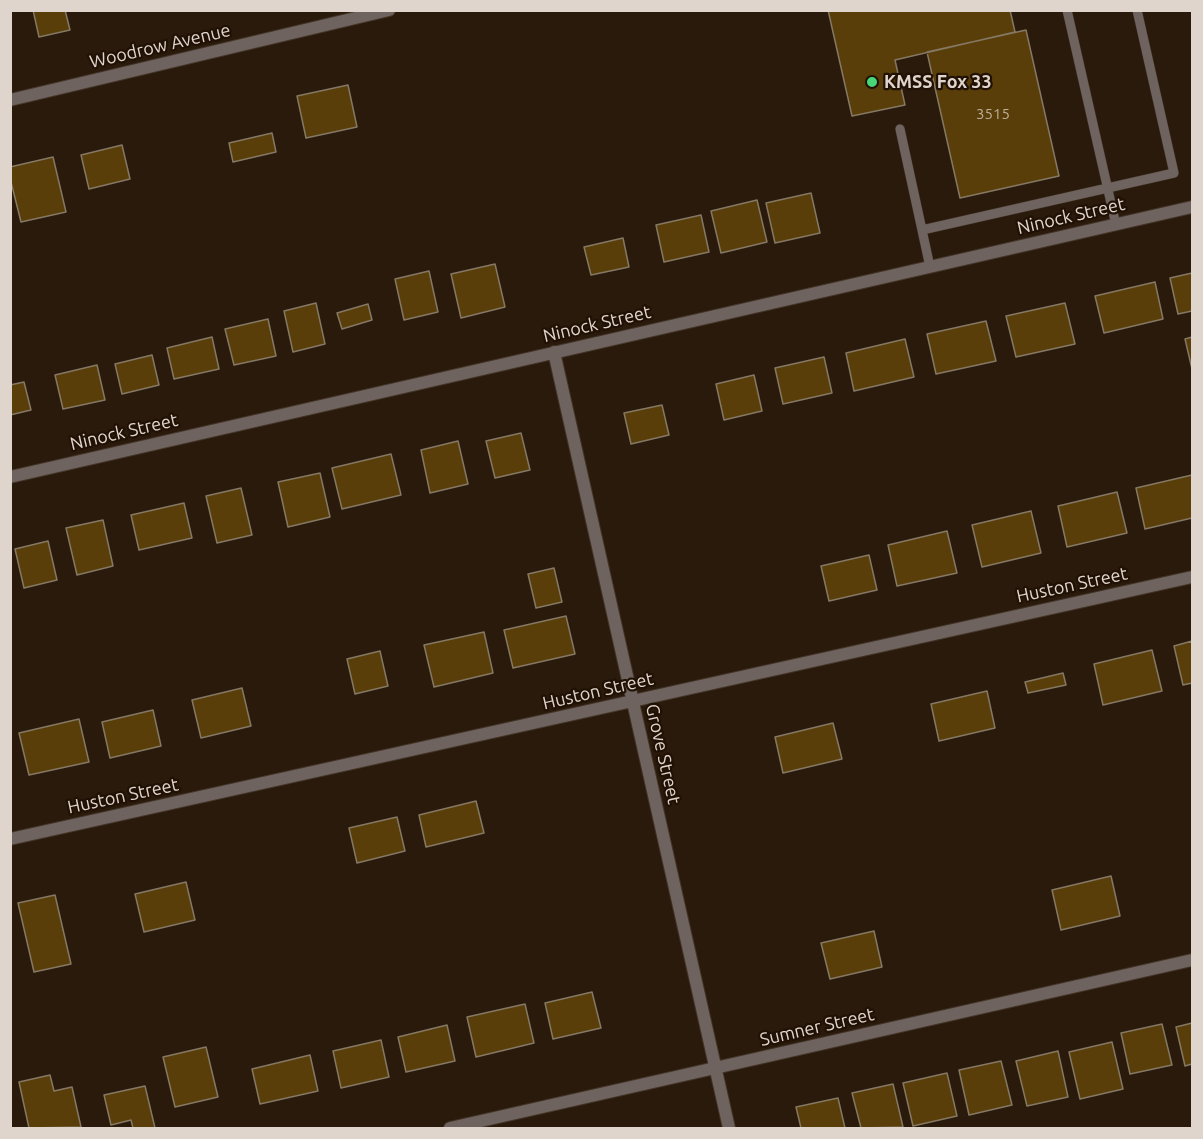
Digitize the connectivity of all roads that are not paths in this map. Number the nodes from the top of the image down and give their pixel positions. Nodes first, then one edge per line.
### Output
1 (389, 10) edge
2 (1067, 10) edge
3 (1137, 10) edge
4 (10, 100) edge
5 (900, 129) dead end
6 (1108, 187) junction
7 (1192, 207) edge
8 (1116, 225) junction
9 (922, 230) junction
10 (930, 267) junction
11 (554, 352) junction
12 (10, 477) edge
13 (1192, 577) edge
14 (632, 701) junction
15 (10, 839) edge
16 (1192, 960) edge
17 (716, 1068) junction
18 (450, 1128) edge
19 (729, 1128) edge

1 - 4 street, Woodrow Avenue
2 - 6 lane
3 - 6 lane
5 - 9 lane
6 - 8 lane
6 - 9 lane
7 - 8 street, Ninock Street
8 - 10 street, Ninock Street
9 - 10 lane
10 - 11 street, Ninock Street
11 - 12 street, Ninock Street
11 - 14 street, Grove Street
13 - 14 street, Huston Street
14 - 15 street, Huston Street
14 - 17 street, Grove Street
16 - 17 street, Sumner Street
17 - 18 street, Sumner Street
17 - 19 street, Grove Street

